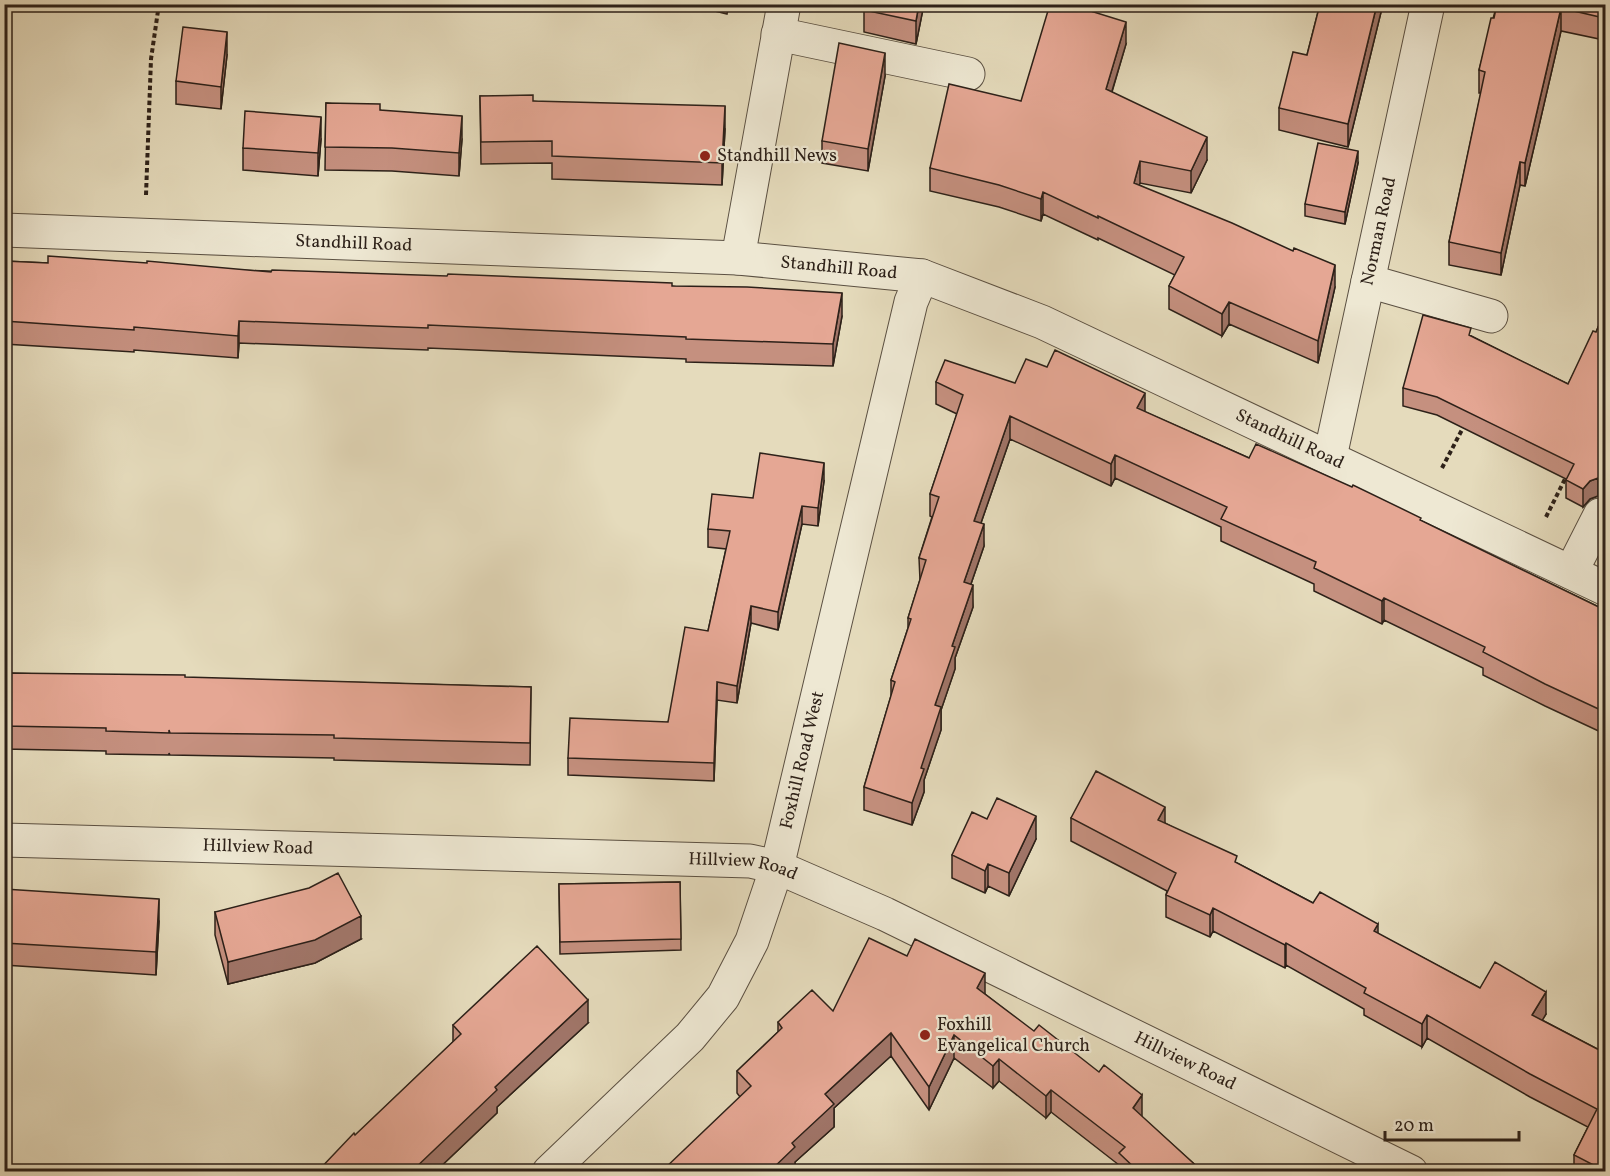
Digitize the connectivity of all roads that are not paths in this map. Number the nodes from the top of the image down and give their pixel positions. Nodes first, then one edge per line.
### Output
1 (1428, 4) edge
2 (781, 19) edge
3 (968, 74) dead end
4 (4, 230) edge
5 (738, 258) junction
6 (922, 276) junction
7 (1368, 281) junction
8 (1491, 316) dead end
9 (1330, 458) junction
10 (1600, 515) dead end
11 (1571, 572) junction
12 (1605, 589) edge
13 (4, 840) edge
14 (777, 867) junction
15 (549, 1172) edge
16 (1411, 1172) edge

1 - 7 street, Norman Road
2 - 3 street
2 - 5 street
4 - 5 street, Standhill Road
5 - 6 street, Standhill Road
6 - 9 street, Standhill Road
6 - 14 street, Foxhill Road West
7 - 8 street
7 - 9 street, Norman Road
9 - 11 street, Standhill Road
10 - 11 street
11 - 12 street, Standhill Road
13 - 14 street, Hillview Road
14 - 15 street, Foxhill Road West
14 - 16 street, Hillview Road

